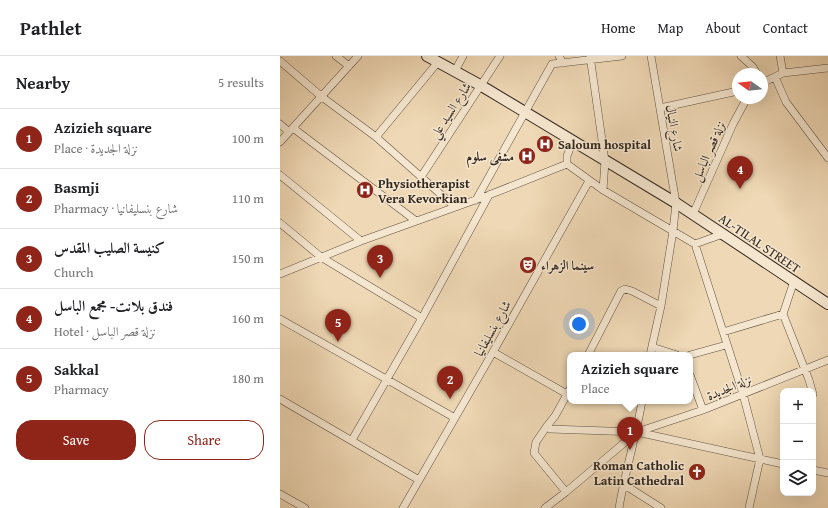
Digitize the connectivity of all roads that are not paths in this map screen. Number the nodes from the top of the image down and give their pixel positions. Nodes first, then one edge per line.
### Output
1 (336, 56) edge
2 (358, 56) edge
3 (427, 56) edge
4 (464, 56) edge
5 (500, 56) edge
6 (559, 56) edge
7 (622, 56) edge
8 (650, 56) edge
9 (741, 56) edge
10 (780, 56) edge
11 (590, 58) edge
12 (280, 61) edge
13 (438, 62) junction
14 (563, 63) junction
15 (349, 66) junction
16 (754, 68) edge
17 (828, 68) edge
18 (455, 71) junction
19 (783, 73) junction
20 (775, 77) junction
21 (768, 80) edge
22 (480, 85) junction
23 (732, 92) edge
24 (322, 97) junction
25 (744, 104) edge
26 (660, 108) junction
27 (525, 112) junction
28 (280, 124) edge
29 (291, 130) junction
30 (376, 138) junction
31 (573, 141) junction
32 (280, 142) edge
33 (828, 158) edge
34 (605, 161) junction
35 (567, 164) junction
36 (280, 176) edge
37 (421, 177) junction
38 (589, 181) junction
39 (603, 190) junction
40 (489, 195) junction
41 (476, 200) junction
42 (676, 203) junction
43 (455, 207) junction
44 (693, 214) junction
45 (416, 221) junction
46 (280, 223) edge
47 (673, 231) junction
48 (723, 234) junction
49 (361, 241) junction
50 (695, 244) junction
51 (321, 257) junction
52 (280, 274) edge
53 (794, 281) junction
54 (828, 304) edge
55 (661, 306) junction
56 (783, 314) junction
57 (422, 318) junction
58 (280, 319) edge
59 (723, 332) junction
60 (726, 344) junction
61 (652, 347) junction
62 (493, 352) junction
63 (590, 352) edge
64 (651, 352) edge
65 (668, 352) edge
66 (693, 354) edge
67 (828, 360) edge
68 (805, 369) junction
69 (388, 379) junction
70 (693, 383) edge
71 (812, 388) edge
72 (567, 390) edge
73 (567, 394) edge
74 (743, 394) junction
75 (280, 399) edge
76 (642, 404) edge
77 (703, 410) junction
78 (455, 418) junction
79 (547, 426) junction
80 (637, 432) junction
81 (352, 440) junction
82 (760, 459) junction
83 (780, 463) edge
84 (816, 471) edge
85 (828, 473) edge
86 (419, 480) junction
87 (623, 484) junction
88 (566, 492) junction
89 (280, 494) edge
90 (305, 508) edge
91 (403, 508) edge
92 (545, 508) edge
93 (620, 508) edge
94 (661, 508) edge
95 (750, 508) edge

1 - 15 street
2 - 15 street
3 - 13 main road, AL-TILAL STREET
4 - 18 street
5 - 22 street, شارع السيد علي
6 - 14 street
7 - 11 street
8 - 26 street, شارع النيال
9 - 16 street
10 - 19 street
11 - 14 street
11 - 34 street
12 - 24 street
13 - 18 main road, AL-TILAL STREET
13 - 30 street
14 - 27 street
15 - 24 street
17 - 19 street
18 - 22 main road, AL-TILAL STREET
19 - 20 street
20 - 21 street
20 - 33 street
22 - 27 main road, AL-TILAL STREET
22 - 37 street, شارع السيد علي
23 - 26 street
24 - 29 street
24 - 30 street
25 - 44 street, نزلة قصر الباسل
26 - 42 street, شارع النيال
27 - 31 main road, AL-TILAL STREET
27 - 41 street
28 - 29 street
29 - 32 street
29 - 45 street
30 - 37 street
31 - 34 main road, AL-TILAL STREET
31 - 35 street
34 - 39 street
34 - 42 main road, AL-TILAL STREET
35 - 38 street
35 - 40 street
36 - 49 street
37 - 43 street
38 - 39 street
38 - 62 street, شارع بنسليفانيا
39 - 47 street
40 - 41 street
40 - 57 street
41 - 43 street
42 - 44 main road, AL-TILAL STREET
42 - 47 street, شارع النيال
43 - 45 street
44 - 48 main road, AL-TILAL STREET
45 - 49 street
46 - 51 street
47 - 50 street
47 - 55 street, شارع النيال
48 - 50 street
48 - 53 main road, AL-TILAL STREET
49 - 51 street
50 - 59 street
51 - 52 street
51 - 57 street
53 - 54 main road, AL-TILAL STREET
53 - 56 street
55 - 61 street, شارع النيال
55 - 63 street
56 - 59 street
56 - 68 street
57 - 69 street
58 - 69 street
59 - 60 street
60 - 66 street
60 - 74 street
61 - 64 street, شارع النيال
61 - 65 street
62 - 72 street
62 - 78 street, شارع بنسليفانيا
67 - 68 street, نزلة الجديدة
68 - 71 street
68 - 74 street, نزلة الجديدة
69 - 78 street
69 - 81 street
70 - 77 street
73 - 79 street
74 - 77 street, نزلة الجديدة
74 - 82 street
75 - 81 street
76 - 80 street
77 - 80 street, نزلة الجديدة
78 - 86 street, شارع بنسليفانيا
79 - 80 street
79 - 88 street
80 - 82 street
80 - 87 street
80 - 88 street, نزلة الجديدة
81 - 86 street
82 - 83 street
82 - 95 street
84 - 85 street
86 - 91 street, شارع بنسليفانيا
87 - 93 street
87 - 94 street
88 - 92 street, نزلة الجديدة
89 - 90 street

